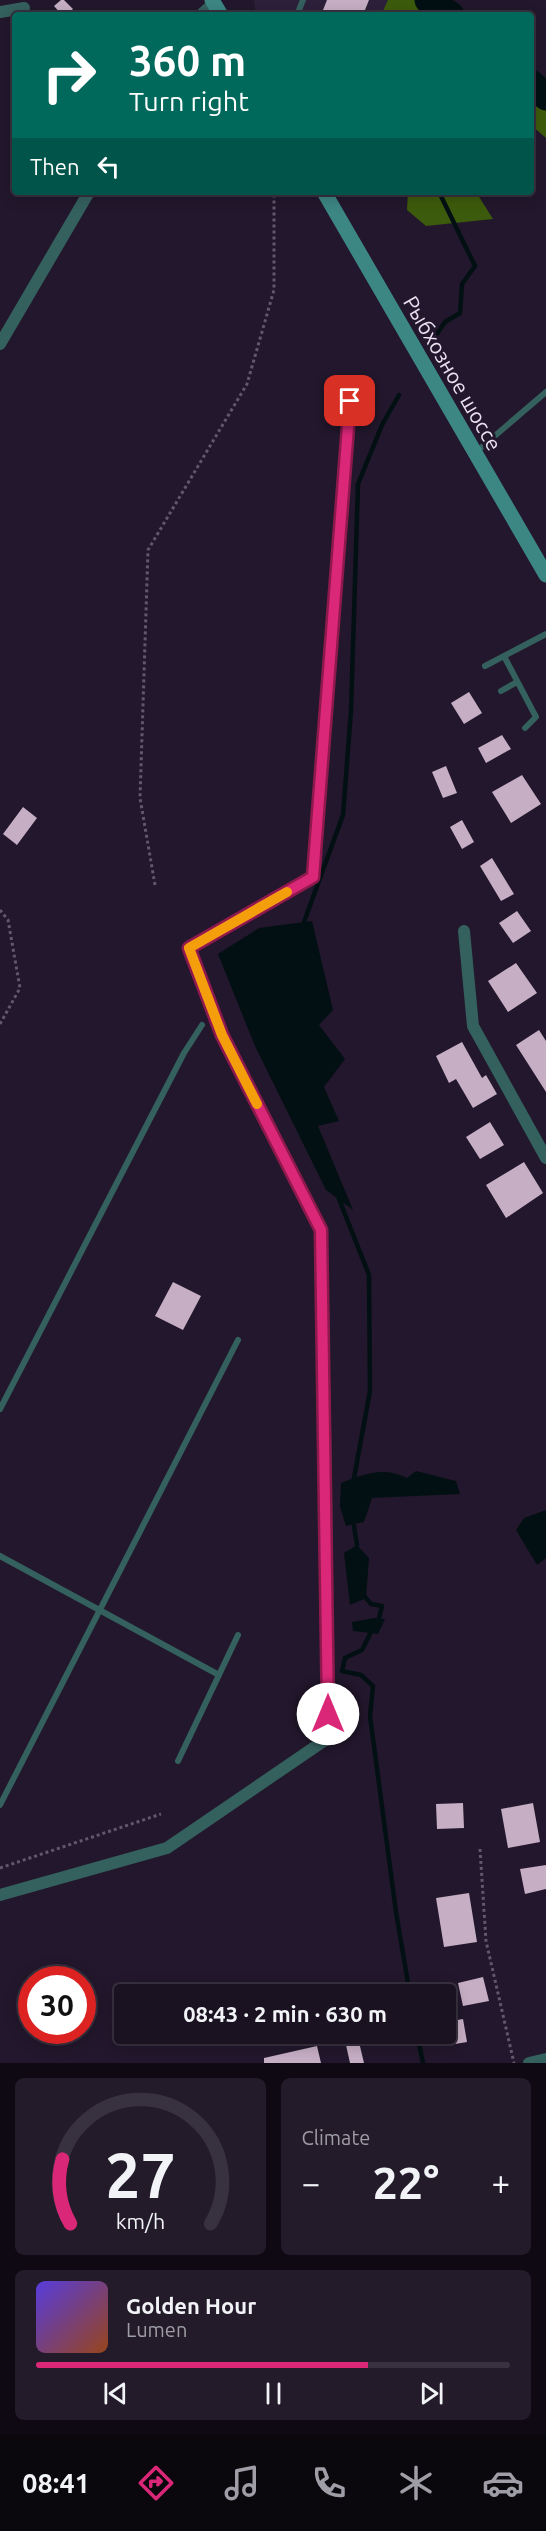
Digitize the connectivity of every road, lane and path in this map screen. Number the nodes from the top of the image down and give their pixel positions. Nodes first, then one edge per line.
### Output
1 (24, 8) dead end
2 (0, 12) edge
3 (87, 195) edge
4 (274, 195) edge
5 (326, 195) edge
6 (0, 344) edge
7 (546, 392) edge
8 (350, 401) dead end
9 (475, 452) junction
10 (546, 575) edge
11 (546, 634) edge
12 (504, 656) junction
13 (485, 666) dead end
14 (517, 682) junction
15 (501, 691) dead end
16 (525, 728) dead end
17 (155, 885) dead end
18 (0, 910) edge
19 (464, 931) dead end
20 (0, 1024) edge
21 (202, 1025) dead end
22 (546, 1158) edge
23 (238, 1340) dead end
24 (0, 1409) edge
25 (0, 1556) edge
26 (100, 1611) junction
27 (238, 1635) dead end
28 (219, 1675) junction
29 (178, 1761) dead end
30 (0, 1805) edge
31 (161, 1814) dead end
32 (480, 1849) dead end
33 (0, 1868) edge
34 (0, 1895) edge
35 (546, 2059) edge
36 (514, 2063) edge
37 (529, 2063) edge

1 - 2 street
3 - 6 street
4 - 17 path
5 - 9 main road, Рыбхозное шоссе
7 - 9 lane
8 - 34 street
9 - 10 main road, Рыбхозное шоссе
11 - 12 lane
12 - 13 lane
12 - 14 lane
14 - 15 lane
14 - 16 lane
18 - 20 path
19 - 22 street
21 - 24 lane
23 - 26 lane
25 - 26 lane
26 - 28 lane
26 - 30 lane
27 - 28 lane
28 - 29 lane
31 - 33 path
32 - 36 path
35 - 37 street

